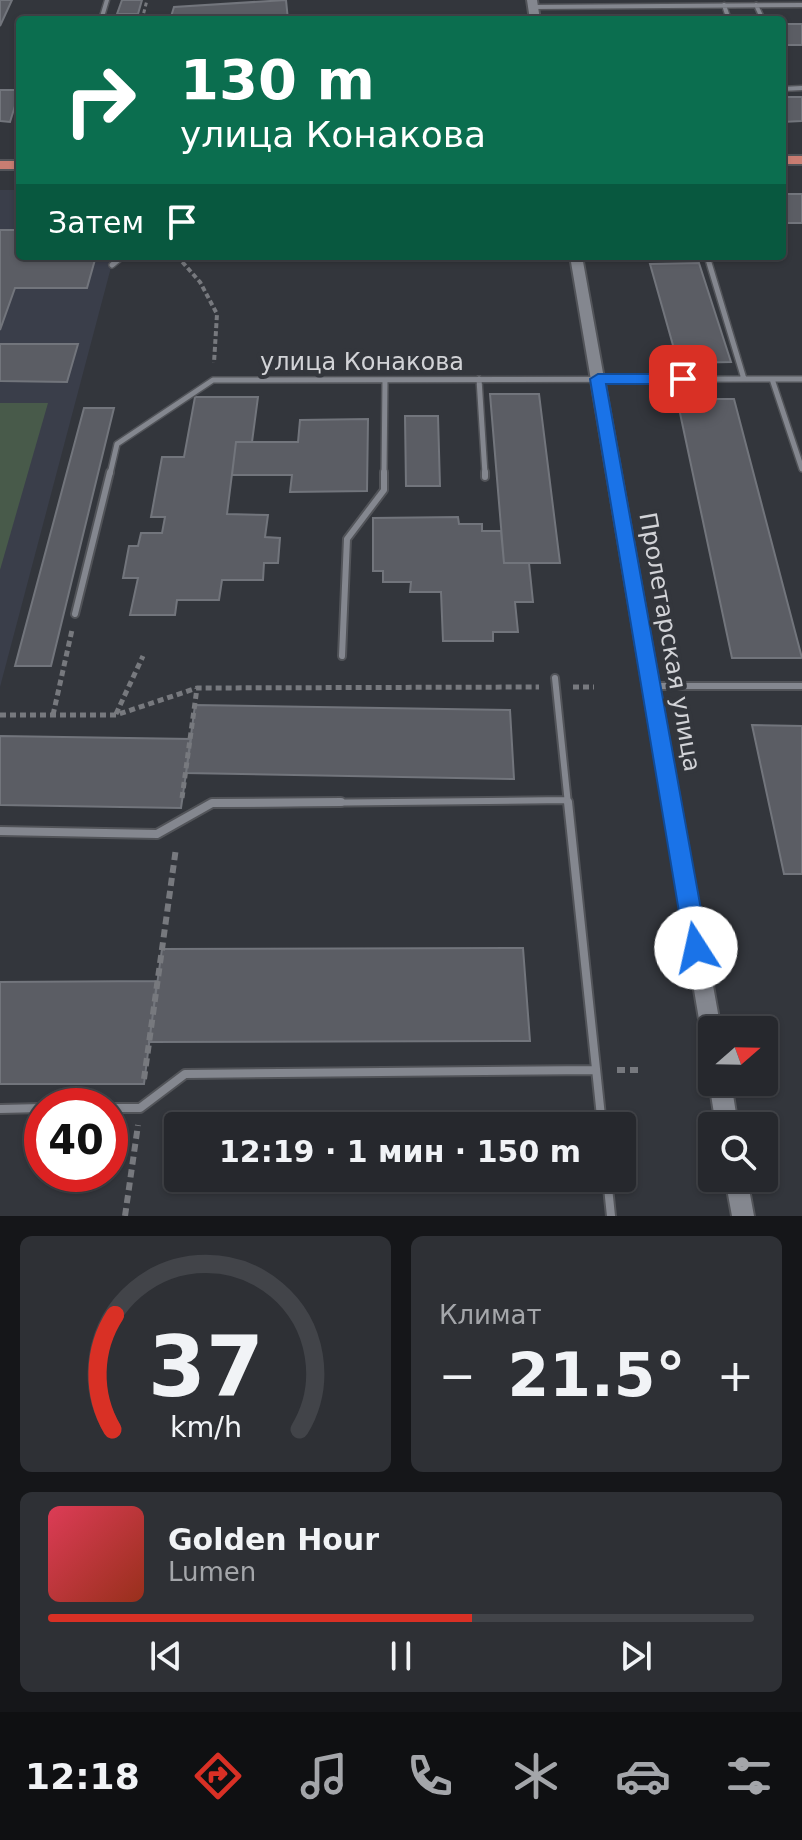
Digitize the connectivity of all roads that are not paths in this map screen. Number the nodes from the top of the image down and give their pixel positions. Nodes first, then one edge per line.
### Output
1 (532, 3) edge
2 (724, 5) junction
3 (756, 5) junction
4 (802, 5) edge
5 (728, 16) edge
6 (761, 16) edge
7 (118, 260) edge
8 (577, 260) edge
9 (708, 260) edge
10 (112, 265) dead end
11 (479, 379) junction
12 (598, 379) junction
13 (744, 379) junction
14 (772, 379) junction
15 (802, 379) edge
16 (385, 380) junction
17 (802, 469) edge
18 (485, 477) dead end
19 (75, 614) road end
20 (342, 656) dead end
21 (555, 682) road end
22 (651, 686) junction
23 (802, 686) edge
24 (567, 800) junction
25 (0, 831) edge
26 (708, 1016) edge
27 (596, 1070) junction
28 (24, 1108) edge
29 (128, 1108) edge
30 (0, 1109) edge
31 (600, 1112) edge
32 (608, 1192) edge
33 (739, 1192) edge
34 (611, 1216) edge
35 (743, 1216) edge

1 - 2 lane
2 - 3 lane
2 - 5 lane
3 - 4 lane
3 - 6 lane
7 - 10 lane
8 - 12 street, Пролетарская улица
9 - 13 lane
11 - 12 lane, улица Конакова
11 - 16 lane, улица Конакова
11 - 18 lane
12 - 13 lane, улица Конакова
12 - 22 street, Пролетарская улица
13 - 14 lane, улица Конакова
14 - 15 lane, улица Конакова
14 - 17 lane
16 - 19 lane, улица Конакова
16 - 20 lane
21 - 24 lane
22 - 23 lane
22 - 26 street, Пролетарская улица
24 - 25 lane
24 - 27 lane
27 - 29 lane
27 - 31 lane
28 - 30 lane
32 - 34 lane
33 - 35 street

